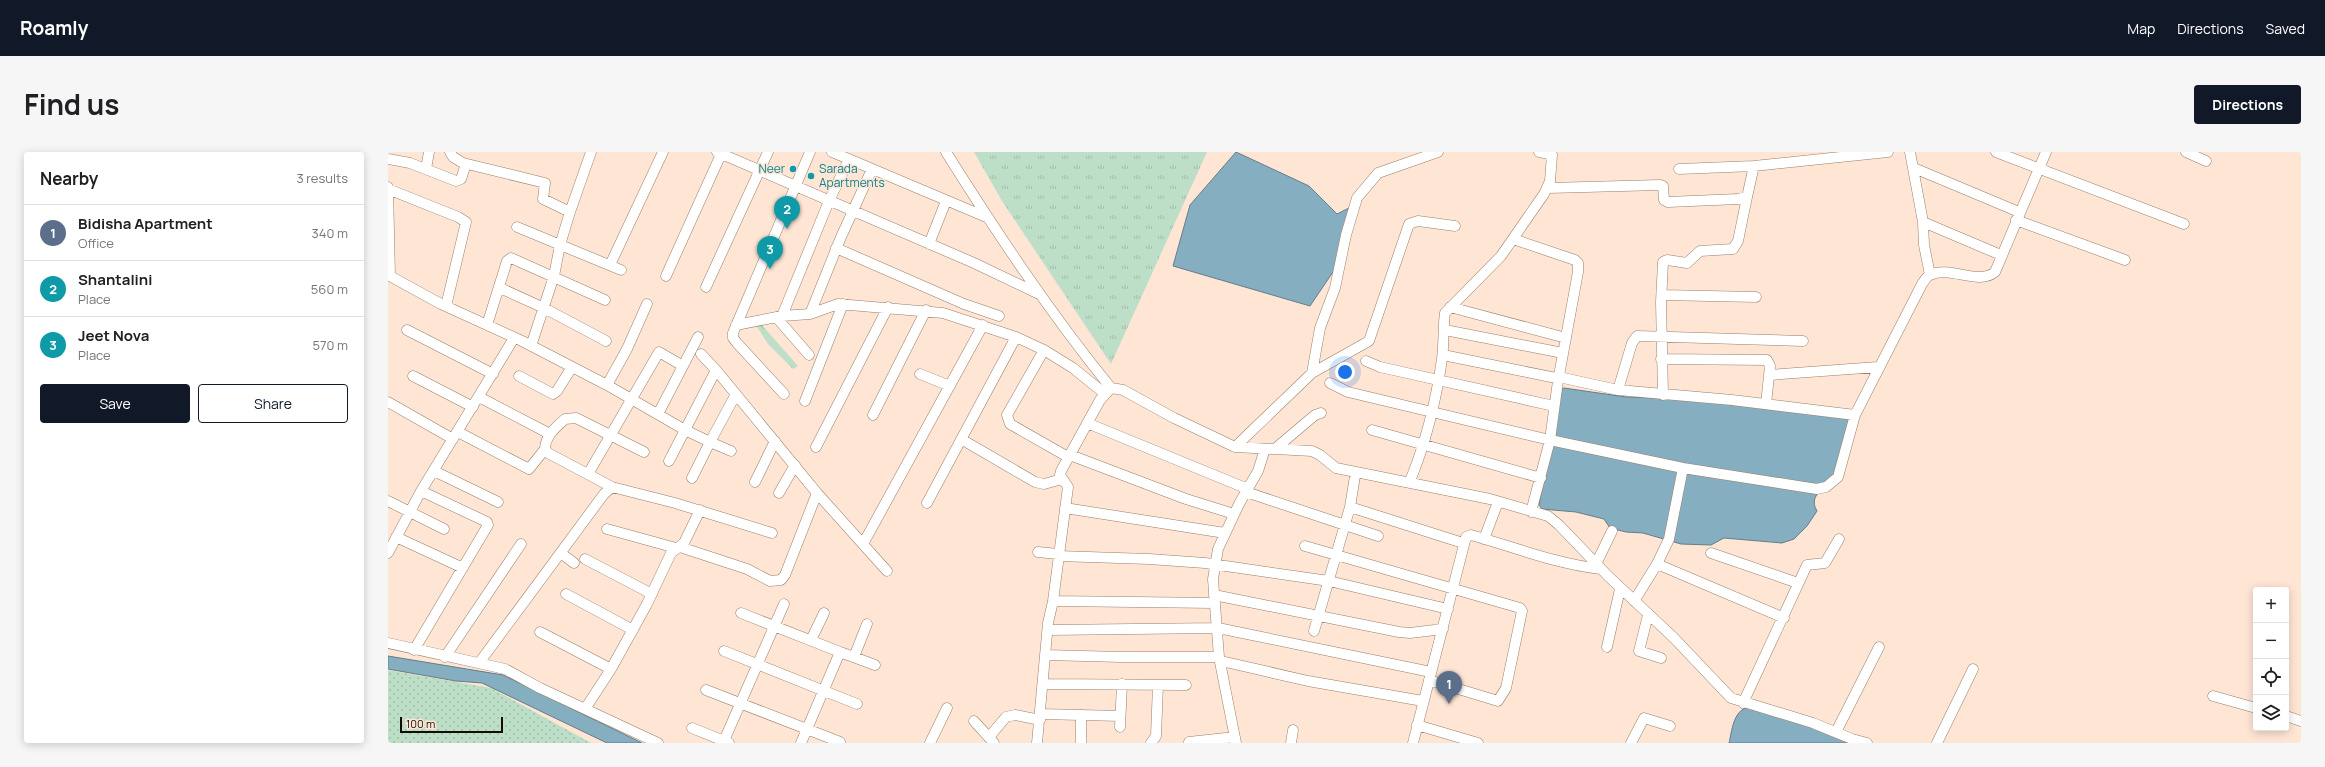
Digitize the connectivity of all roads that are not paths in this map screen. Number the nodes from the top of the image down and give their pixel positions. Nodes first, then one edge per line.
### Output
1 (429, 152) edge
2 (450, 152) edge
3 (591, 152) edge
4 (663, 152) edge
5 (768, 152) edge
6 (810, 152) edge
7 (946, 152) edge
8 (1438, 152) edge
9 (1540, 152) edge
10 (1888, 152) edge
11 (1910, 152) edge
12 (1996, 152) edge
13 (2046, 152) edge
14 (2186, 152) edge
15 (720, 153) edge
16 (835, 153) edge
17 (388, 159) edge
18 (849, 159) junction
19 (2206, 160) dead end
20 (466, 164) junction
21 (1754, 166) junction
22 (1914, 168) junction
23 (426, 169) junction
24 (872, 169) junction
25 (1679, 169) dead end
26 (2038, 170) junction
27 (761, 171) junction
28 (796, 186) junction
29 (388, 188) edge
30 (1548, 188) junction
31 (1747, 197) junction
32 (829, 201) junction
33 (946, 201) junction
34 (852, 211) junction
35 (570, 212) junction
36 (2018, 216) junction
37 (986, 217) junction
38 (1923, 222) junction
39 (2184, 224) dead end
40 (1455, 226) dead end
41 (517, 227) dead end
42 (1513, 239) junction
43 (929, 244) junction
44 (560, 245) junction
45 (836, 248) junction
46 (2001, 255) junction
47 (2125, 260) dead end
48 (610, 265) junction
49 (621, 270) dead end
50 (389, 275) edge
51 (1930, 275) junction
52 (554, 276) junction
53 (666, 276) dead end
54 (706, 287) dead end
55 (500, 288) junction
56 (1039, 294) junction
57 (1662, 295) junction
58 (1756, 297) dead end
59 (604, 300) dead end
60 (647, 304) dead end
61 (843, 304) junction
62 (964, 304) junction
63 (446, 306) junction
64 (888, 307) junction
65 (1450, 307) junction
66 (544, 308) junction
67 (926, 310) junction
68 (810, 314) junction
69 (779, 316) junction
70 (1000, 316) dead end
71 (959, 317) junction
72 (487, 325) junction
73 (736, 325) junction
74 (983, 326) junction
75 (407, 330) dead end
76 (1445, 330) junction
77 (1662, 336) junction
78 (514, 338) junction
79 (698, 338) dead end
80 (1016, 338) junction
81 (1566, 338) junction
82 (606, 341) dead end
83 (1803, 341) dead end
84 (531, 346) junction
85 (1044, 350) junction
86 (1563, 353) junction
87 (701, 354) dead end
88 (809, 355) dead end
89 (1443, 355) junction
90 (1662, 360) junction
91 (1366, 361) dead end
92 (683, 366) junction
93 (572, 367) junction
94 (1878, 368) junction
95 (716, 370) junction
96 (1312, 373) junction
97 (493, 374) junction
98 (920, 374) dead end
99 (1769, 375) junction
100 (413, 376) dead end
101 (519, 376) dead end
102 (1559, 379) junction
103 (1439, 381) junction
104 (1330, 383) dead end
105 (607, 385) junction
106 (950, 386) junction
107 (1108, 390) junction
108 (1618, 390) junction
109 (736, 394) junction
110 (784, 394) dead end
111 (1662, 395) junction
112 (479, 397) junction
113 (632, 399) junction
114 (805, 400) dead end
115 (388, 402) edge
116 (1766, 404) junction
117 (1554, 406) junction
118 (473, 407) junction
119 (1432, 412) junction
120 (1320, 413) dead end
121 (658, 414) junction
122 (1855, 415) junction
123 (873, 416) dead end
124 (1087, 423) junction
125 (685, 430) junction
126 (1372, 430) dead end
127 (550, 434) junction
128 (611, 434) junction
129 (455, 435) junction
130 (961, 439) junction
131 (1550, 440) junction
132 (775, 441) junction
133 (710, 442) junction
134 (1424, 444) junction
135 (816, 447) dead end
136 (1235, 447) junction
137 (1276, 448) junction
138 (545, 449) junction
139 (1265, 449) junction
140 (731, 451) dead end
141 (644, 452) dead end
142 (1069, 456) junction
143 (669, 462) dead end
144 (795, 464) junction
145 (1683, 468) junction
146 (434, 471) junction
147 (588, 474) junction
148 (1355, 476) dead end
149 (692, 478) dead end
150 (1541, 478) junction
151 (1062, 479) junction
152 (1410, 481) junction
153 (755, 482) dead end
154 (612, 487) junction
155 (421, 491) junction
156 (1247, 491) junction
157 (779, 493) dead end
158 (817, 493) junction
159 (388, 501) edge
160 (498, 502) dead end
161 (1498, 502) junction
162 (927, 503) dead end
163 (1350, 507) junction
164 (1065, 508) junction
165 (700, 510) junction
166 (410, 512) junction
167 (1531, 512) junction
168 (1234, 514) junction
169 (1345, 525) junction
170 (444, 528) dead end
171 (607, 529) dead end
172 (1612, 531) dead end
173 (772, 533) dead end
174 (1225, 533) junction
175 (1378, 536) dead end
176 (396, 537) junction
177 (1484, 539) junction
178 (1839, 539) dead end
179 (1463, 543) junction
180 (521, 544) dead end
181 (863, 544) junction
182 (1305, 546) dead end
183 (678, 548) junction
184 (1038, 552) dead end
185 (388, 553) edge
186 (1711, 553) dead end
187 (562, 554) junction
188 (1058, 555) junction
189 (1337, 555) junction
190 (585, 559) dead end
191 (574, 563) dead end
192 (1657, 564) junction
193 (1214, 565) junction
194 (1599, 566) junction
195 (463, 568) junction
196 (887, 571) dead end
197 (1329, 581) junction
198 (1798, 583) junction
199 (1620, 588) junction
200 (1453, 590) junction
201 (566, 594) dead end
202 (652, 594) junction
203 (1214, 599) junction
204 (1053, 601) junction
205 (1634, 601) junction
206 (784, 604) dead end
207 (1448, 609) junction
208 (741, 613) dead end
209 (824, 613) dead end
210 (1648, 614) junction
211 (1318, 616) junction
212 (1784, 618) junction
213 (867, 624) dead end
214 (774, 626) junction
215 (1218, 628) junction
216 (1443, 629) junction
217 (633, 630) junction
218 (1048, 630) junction
219 (1314, 631) dead end
220 (540, 632) dead end
221 (811, 640) junction
222 (388, 643) edge
223 (1607, 647) dead end
224 (1879, 647) dead end
225 (414, 650) junction
226 (724, 651) dead end
227 (840, 652) junction
228 (1046, 655) junction
229 (445, 657) junction
230 (854, 657) junction
231 (1661, 658) dead end
232 (1220, 659) junction
233 (479, 663) junction
234 (875, 665) dead end
235 (757, 666) junction
236 (611, 669) junction
237 (1973, 669) dead end
238 (1430, 676) junction
239 (1044, 684) junction
240 (1122, 684) junction
241 (1158, 685) junction
242 (1186, 685) dead end
243 (706, 690) dead end
244 (824, 691) junction
245 (2213, 696) dead end
246 (1423, 701) junction
247 (1743, 703) junction
248 (857, 704) dead end
249 (741, 705) junction
250 (2253, 707) edge
251 (947, 708) dead end
252 (585, 709) junction
253 (1080, 715) junction
254 (1120, 716) junction
255 (1040, 717) junction
256 (2289, 717) edge
257 (974, 721) dead end
258 (2301, 721) edge
259 (1417, 725) junction
260 (1670, 726) dead end
261 (1120, 727) dead end
262 (692, 728) dead end
263 (807, 729) junction
264 (1293, 730) dead end
265 (1836, 732) junction
266 (991, 740) edge
267 (1236, 740) edge
268 (725, 742) edge
269 (840, 742) dead end
270 (1188, 742) edge
271 (658, 743) edge
272 (801, 743) edge
273 (930, 743) edge
274 (1037, 743) edge
275 (1080, 743) edge
276 (1151, 743) edge
277 (1291, 743) edge
278 (1413, 743) edge
279 (1478, 743) edge
280 (1631, 743) edge
281 (1867, 743) edge
282 (1937, 743) edge

1 - 23 street
2 - 20 street
3 - 35 street
4 - 48 street
5 - 27 street
6 - 28 street
7 - 37 street
8 - 96 street
9 - 30 street
10 - 21 street
11 - 22 street
12 - 26 street
13 - 26 street
14 - 19 street
15 - 27 street
15 - 53 street
16 - 18 street
17 - 23 street
18 - 24 street
18 - 32 street
20 - 23 street
20 - 35 street
21 - 25 street
21 - 31 street
22 - 36 street
22 - 38 street
24 - 33 street
24 - 34 street
26 - 36 street
26 - 39 street
27 - 28 street
27 - 54 street
28 - 32 street
28 - 73 street
29 - 50 street
29 - 63 street
30 - 31 street
30 - 42 street
31 - 57 street
32 - 34 street
32 - 69 street
33 - 37 street
33 - 43 street
34 - 43 street
34 - 45 street
35 - 44 street
36 - 46 street
36 - 47 street
37 - 56 street
38 - 46 street
38 - 51 street
40 - 96 street
41 - 44 street
42 - 65 street
42 - 81 street
43 - 56 street
44 - 48 street
44 - 52 street
45 - 62 street
45 - 68 street
46 - 51 street
48 - 49 street
50 - 63 street
51 - 94 street
52 - 55 street
52 - 59 street
52 - 66 street
55 - 66 street
55 - 72 street
56 - 107 street
57 - 58 street
57 - 77 street
60 - 105 street
61 - 64 street
61 - 68 street
61 - 114 street
62 - 70 street
62 - 71 street
63 - 72 street
64 - 67 street
64 - 135 street
65 - 76 street
65 - 81 street
66 - 82 street
66 - 84 street
67 - 71 street
67 - 123 street
68 - 69 street
69 - 73 street
69 - 88 street
71 - 74 street
72 - 78 street
73 - 110 street
74 - 80 street
74 - 106 street
75 - 97 street
76 - 86 street
76 - 89 street
77 - 83 street
77 - 90 street
77 - 108 street
78 - 84 street
78 - 97 street
79 - 92 street
80 - 85 street
80 - 130 street
81 - 86 street
84 - 93 street
85 - 107 street
85 - 142 street
86 - 102 street
87 - 95 street
89 - 102 street
89 - 103 street
90 - 99 street
90 - 111 street
91 - 103 street
92 - 113 street
92 - 121 street
93 - 101 street
93 - 105 street
94 - 99 street
94 - 122 street
95 - 109 street
95 - 125 street
96 - 136 street
97 - 112 street
98 - 106 street
99 - 116 street
100 - 118 street
102 - 108 street
102 - 117 street
103 - 117 street
103 - 119 street
104 - 119 street
105 - 113 street
106 - 181 street
107 - 124 street
107 - 136 street
108 - 111 street
109 - 132 street
109 - 133 street
111 - 116 street
112 - 118 street
112 - 127 street
113 - 121 street
113 - 128 street
115 - 129 street
116 - 122 street
117 - 131 street
118 - 129 street
119 - 131 street
119 - 134 street
120 - 137 street
121 - 125 street
122 - 145 street
124 - 142 street
124 - 156 street
125 - 133 street
125 - 143 street
126 - 134 street
127 - 128 street
127 - 138 street
128 - 141 street
128 - 147 street
129 - 138 street
129 - 146 street
130 - 151 street
130 - 162 street
131 - 145 street
131 - 150 street
132 - 144 street
132 - 153 street
133 - 140 street
133 - 149 street
134 - 150 street
134 - 152 street
136 - 139 street
137 - 139 street
137 - 152 street
138 - 147 street
139 - 156 street
142 - 151 street
142 - 168 street
144 - 157 street
144 - 158 street
145 - 192 street
146 - 155 street
146 - 160 street
147 - 154 street
148 - 163 street
150 - 167 street
151 - 164 street
152 - 161 street
154 - 165 street
154 - 187 street
155 - 166 street
155 - 195 street
156 - 168 street
156 - 169 street
158 - 181 street
158 - 183 street
159 - 166 street
161 - 167 street
161 - 177 street
163 - 169 street
163 - 179 street
164 - 174 street
164 - 188 street
165 - 173 street
165 - 183 street
166 - 170 street
166 - 176 street
167 - 194 street
168 - 174 street
169 - 175 street
169 - 189 street
171 - 183 street
172 - 194 street
174 - 193 street
176 - 185 street
176 - 195 street
177 - 179 street
177 - 194 street
178 - 198 street
179 - 200 street
180 - 229 street
181 - 196 street
182 - 189 street
183 - 202 street
184 - 188 street
186 - 198 street
187 - 191 street
187 - 233 street
188 - 193 street
188 - 204 street
189 - 197 street
189 - 200 street
190 - 202 street
192 - 205 street
192 - 212 street
193 - 197 street
193 - 203 street
194 - 199 street
195 - 225 street
197 - 207 street
197 - 211 street
198 - 212 street
199 - 205 street
199 - 223 street
200 - 207 street
200 - 238 street
201 - 217 street
202 - 217 street
203 - 204 street
203 - 211 street
203 - 215 street
204 - 218 street
205 - 210 street
206 - 214 street
207 - 216 street
208 - 214 street
209 - 221 street
210 - 231 street
210 - 247 street
211 - 216 street
211 - 219 street
212 - 247 street
213 - 230 street
214 - 221 street
214 - 235 street
215 - 218 street
215 - 232 street
215 - 238 street
216 - 238 street
217 - 236 street
218 - 228 street
220 - 236 street
221 - 227 street
222 - 225 street
224 - 265 street
225 - 229 street
226 - 235 street
227 - 230 street
227 - 244 street
228 - 232 street
228 - 239 street
229 - 233 street
230 - 234 street
232 - 246 street
232 - 267 street
233 - 252 street
235 - 244 street
235 - 249 street
236 - 252 street
237 - 282 street
238 - 246 street
239 - 240 street
239 - 255 street
240 - 241 street
240 - 254 street
241 - 242 street
241 - 276 street
243 - 249 street
244 - 248 street
244 - 263 street
245 - 250 street
246 - 259 street
247 - 265 street
249 - 263 street
249 - 268 street
251 - 273 street
252 - 271 street
253 - 254 street
253 - 255 street
253 - 275 street
254 - 261 street
255 - 266 street
255 - 274 street
256 - 258 street
257 - 266 street
259 - 278 street
259 - 279 street
260 - 280 street
262 - 268 street
263 - 269 street
263 - 272 street
264 - 277 street
265 - 281 street
267 - 270 street

